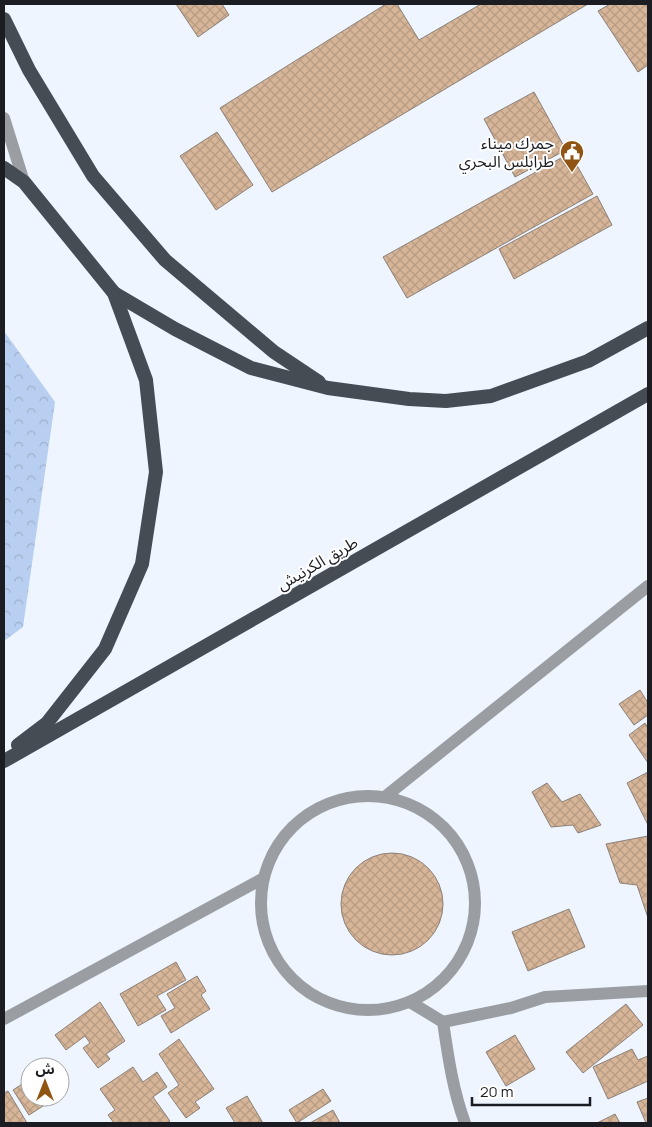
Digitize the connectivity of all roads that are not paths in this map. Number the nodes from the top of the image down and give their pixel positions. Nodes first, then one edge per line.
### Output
1 (4, 19) edge
2 (4, 118) edge
3 (4, 168) edge
4 (24, 182) junction
5 (114, 293) junction
6 (648, 328) edge
7 (328, 388) junction
8 (648, 394) edge
9 (648, 586) edge
10 (4, 756) edge
11 (4, 761) edge
12 (386, 796) junction
13 (262, 880) junction
14 (648, 991) edge
15 (410, 1002) junction
16 (4, 1019) edge
17 (443, 1022) junction
18 (465, 1123) edge

1 - 7 highway
2 - 4 street
3 - 4 highway
4 - 5 highway
5 - 7 highway
5 - 10 highway
6 - 7 highway
8 - 11 highway, طريق الكرنيش
9 - 12 street
12 - 13 street
12 - 15 street
13 - 15 street
13 - 16 street
14 - 17 street
15 - 17 street
17 - 18 street

